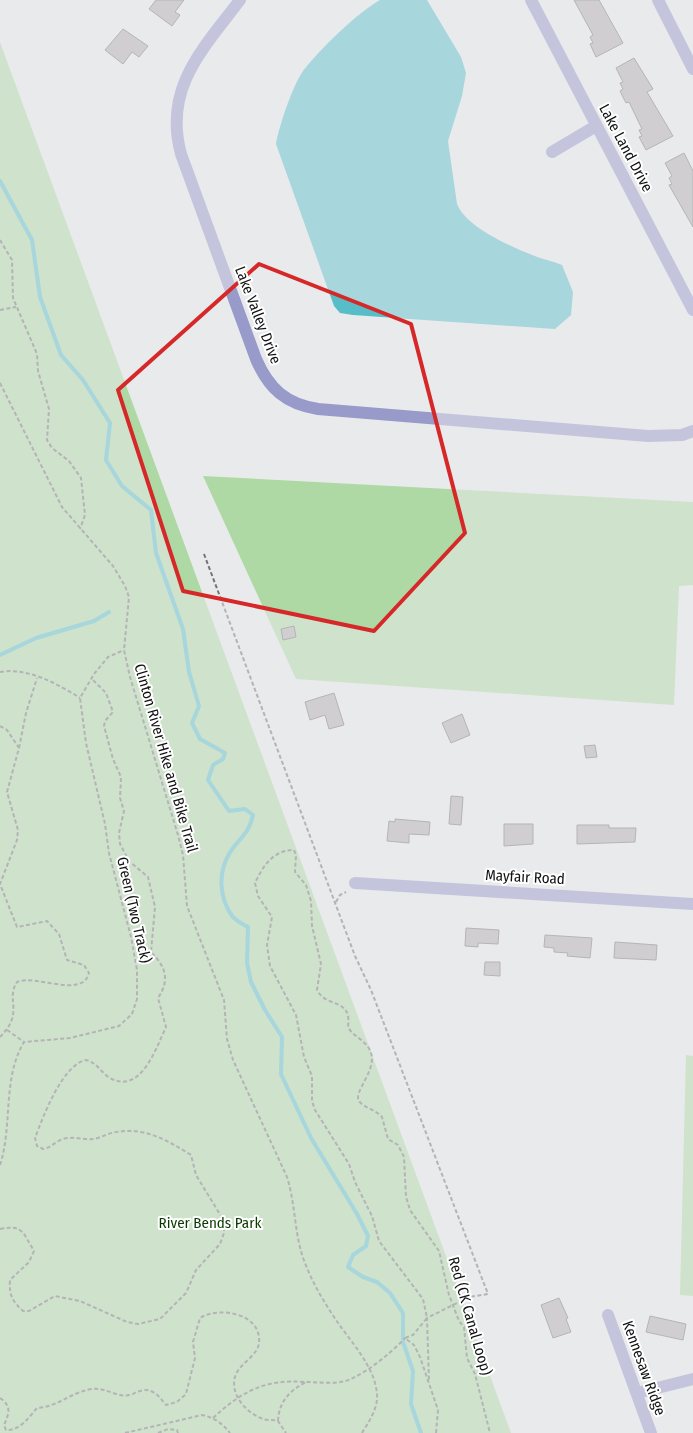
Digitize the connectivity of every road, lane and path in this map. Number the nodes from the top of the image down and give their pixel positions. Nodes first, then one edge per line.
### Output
1 (240, 0) edge
2 (530, 0) edge
3 (658, 0) edge
4 (693, 69) edge
5 (596, 126) junction
6 (552, 152) dead end
7 (0, 240) edge
8 (16, 307) junction
9 (0, 310) edge
10 (693, 310) edge
11 (0, 385) edge
12 (693, 431) edge
13 (80, 529) junction
14 (204, 554) dead end
15 (124, 650) junction
16 (0, 672) edge
17 (36, 678) junction
18 (91, 678) junction
19 (80, 698) junction
20 (0, 726) edge
21 (19, 748) junction
22 (355, 883) joint
23 (333, 894) junction
24 (340, 895) junction
25 (336, 902) junction
26 (693, 904) edge
27 (7, 1030) junction
28 (0, 1037) edge
29 (24, 1042) junction
30 (0, 1165) edge
31 (0, 1229) edge
32 (453, 1305) junction
33 (608, 1315) dead end
34 (426, 1318) junction
35 (405, 1338) junction
36 (368, 1369) junction
37 (693, 1379) edge
38 (306, 1382) junction
39 (429, 1383) junction
40 (637, 1393) junction
41 (0, 1398) edge
42 (238, 1399) junction
43 (213, 1418) junction
44 (278, 1422) junction
45 (139, 1429) junction
46 (125, 1433) edge
47 (141, 1433) edge
48 (158, 1433) edge
49 (178, 1433) edge
50 (230, 1433) edge
51 (286, 1433) edge
52 (362, 1433) edge
53 (436, 1433) edge
54 (490, 1433) edge
55 (651, 1433) edge

1 - 12 street, Lake Valley Drive
2 - 5 street, Lake Land Drive
3 - 4 street
5 - 6 street
5 - 10 street, Lake Land Drive
7 - 8 path
8 - 9 path
8 - 13 path
11 - 13 path, Clinton River Hike and Bike Trail
13 - 15 path, Clinton River Hike and Bike Trail
14 - 23 path
15 - 18 path
15 - 36 path, Clinton River Hike and Bike Trail
16 - 17 path
17 - 19 path
17 - 21 path
18 - 19 path
18 - 31 path
19 - 29 path, Green (Two Track)
20 - 21 path
21 - 27 path
22 - 24 path
22 - 26 street, Mayfair Road
23 - 24 path
23 - 25 path
24 - 25 path
25 - 32 path
27 - 28 path
27 - 29 path
29 - 30 path
32 - 34 path
32 - 34 path, Red (CK Canal Loop)
32 - 54 path, Red (CK Canal Loop)
33 - 40 street, Kennesaw Ridge
34 - 35 path
34 - 39 path, Red (CK Canal Loop)
35 - 36 path
35 - 39 path, Red (CK Canal Loop)
36 - 38 path
36 - 52 path, Clinton River Hike and Bike Trail
37 - 40 street
38 - 42 path
38 - 44 path
39 - 53 path, Red (CK Canal Loop)
40 - 55 street, Kennesaw Ridge
41 - 42 path
42 - 43 path
42 - 44 path
43 - 45 path
43 - 50 path
44 - 51 path
45 - 46 path
45 - 47 path
48 - 49 path

